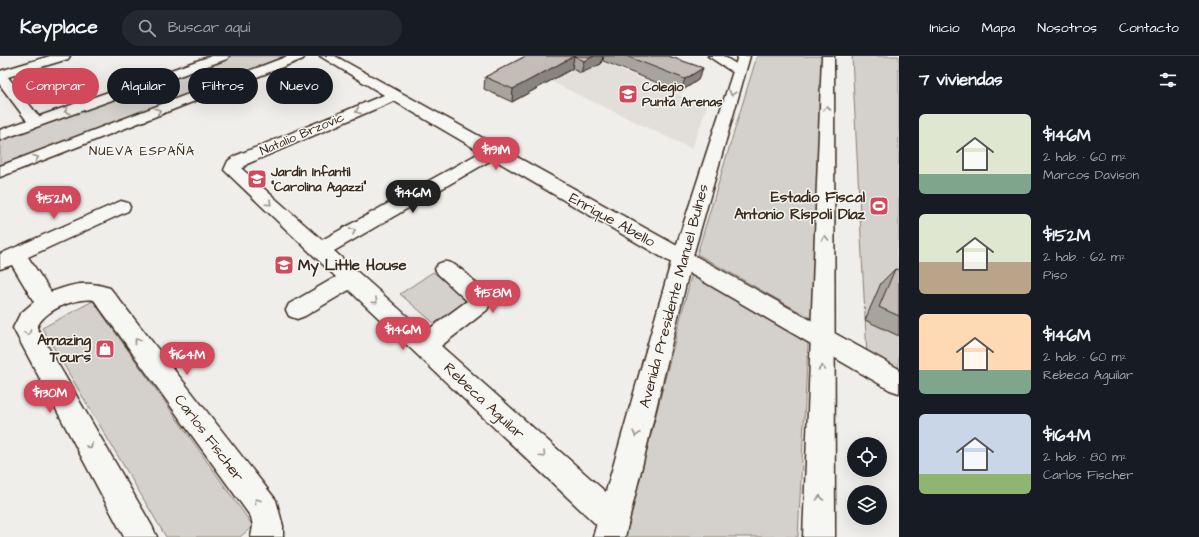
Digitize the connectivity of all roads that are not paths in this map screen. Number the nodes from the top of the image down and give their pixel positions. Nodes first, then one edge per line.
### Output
1 (64, 56) edge
2 (223, 56) edge
3 (300, 56) edge
4 (326, 56) edge
5 (828, 56) edge
6 (718, 57) edge
7 (742, 63) edge
8 (0, 75) edge
9 (394, 96) junction
10 (35, 122) junction
11 (0, 134) edge
12 (493, 152) junction
13 (234, 166) joint
14 (0, 172) edge
15 (121, 207) dead end
16 (319, 250) junction
17 (8, 259) edge
18 (682, 259) junction
19 (445, 269) dead end
20 (351, 278) junction
21 (47, 305) junction
22 (297, 310) dead end
23 (823, 339) junction
24 (424, 346) junction
25 (899, 382) edge
26 (611, 529) edge
27 (141, 537) edge
28 (266, 537) edge
29 (819, 537) edge

1 - 8 street
2 -> 10 street
14 -> 3 street
4 - 9 street, Enrique Abello
23 -> 5 street
6 - 7 street
7 -> 18 street, Avenida Presidente Manuel Bulnes
8 - 10 street
9 - 12 street, Enrique Abello
9 -> 13 street, Natalio Brzovic
10 - 11 street
16 -> 12 street
12 - 18 street, Enrique Abello
13 -> 16 street, Rebeca Aguilar
15 - 17 street
16 - 20 street, Rebeca Aguilar
17 - 21 street
18 - 23 street, Enrique Abello
18 -> 26 street, Avenida Presidente Manuel Bulnes
19 - 24 street
20 - 22 street
20 -> 24 street, Rebeca Aguilar
21 -> 27 street, Carlos Fischer
28 -> 21 street, Carlos Fischer
23 - 25 street, Enrique Abello
29 -> 23 street
24 -> 26 street, Rebeca Aguilar

